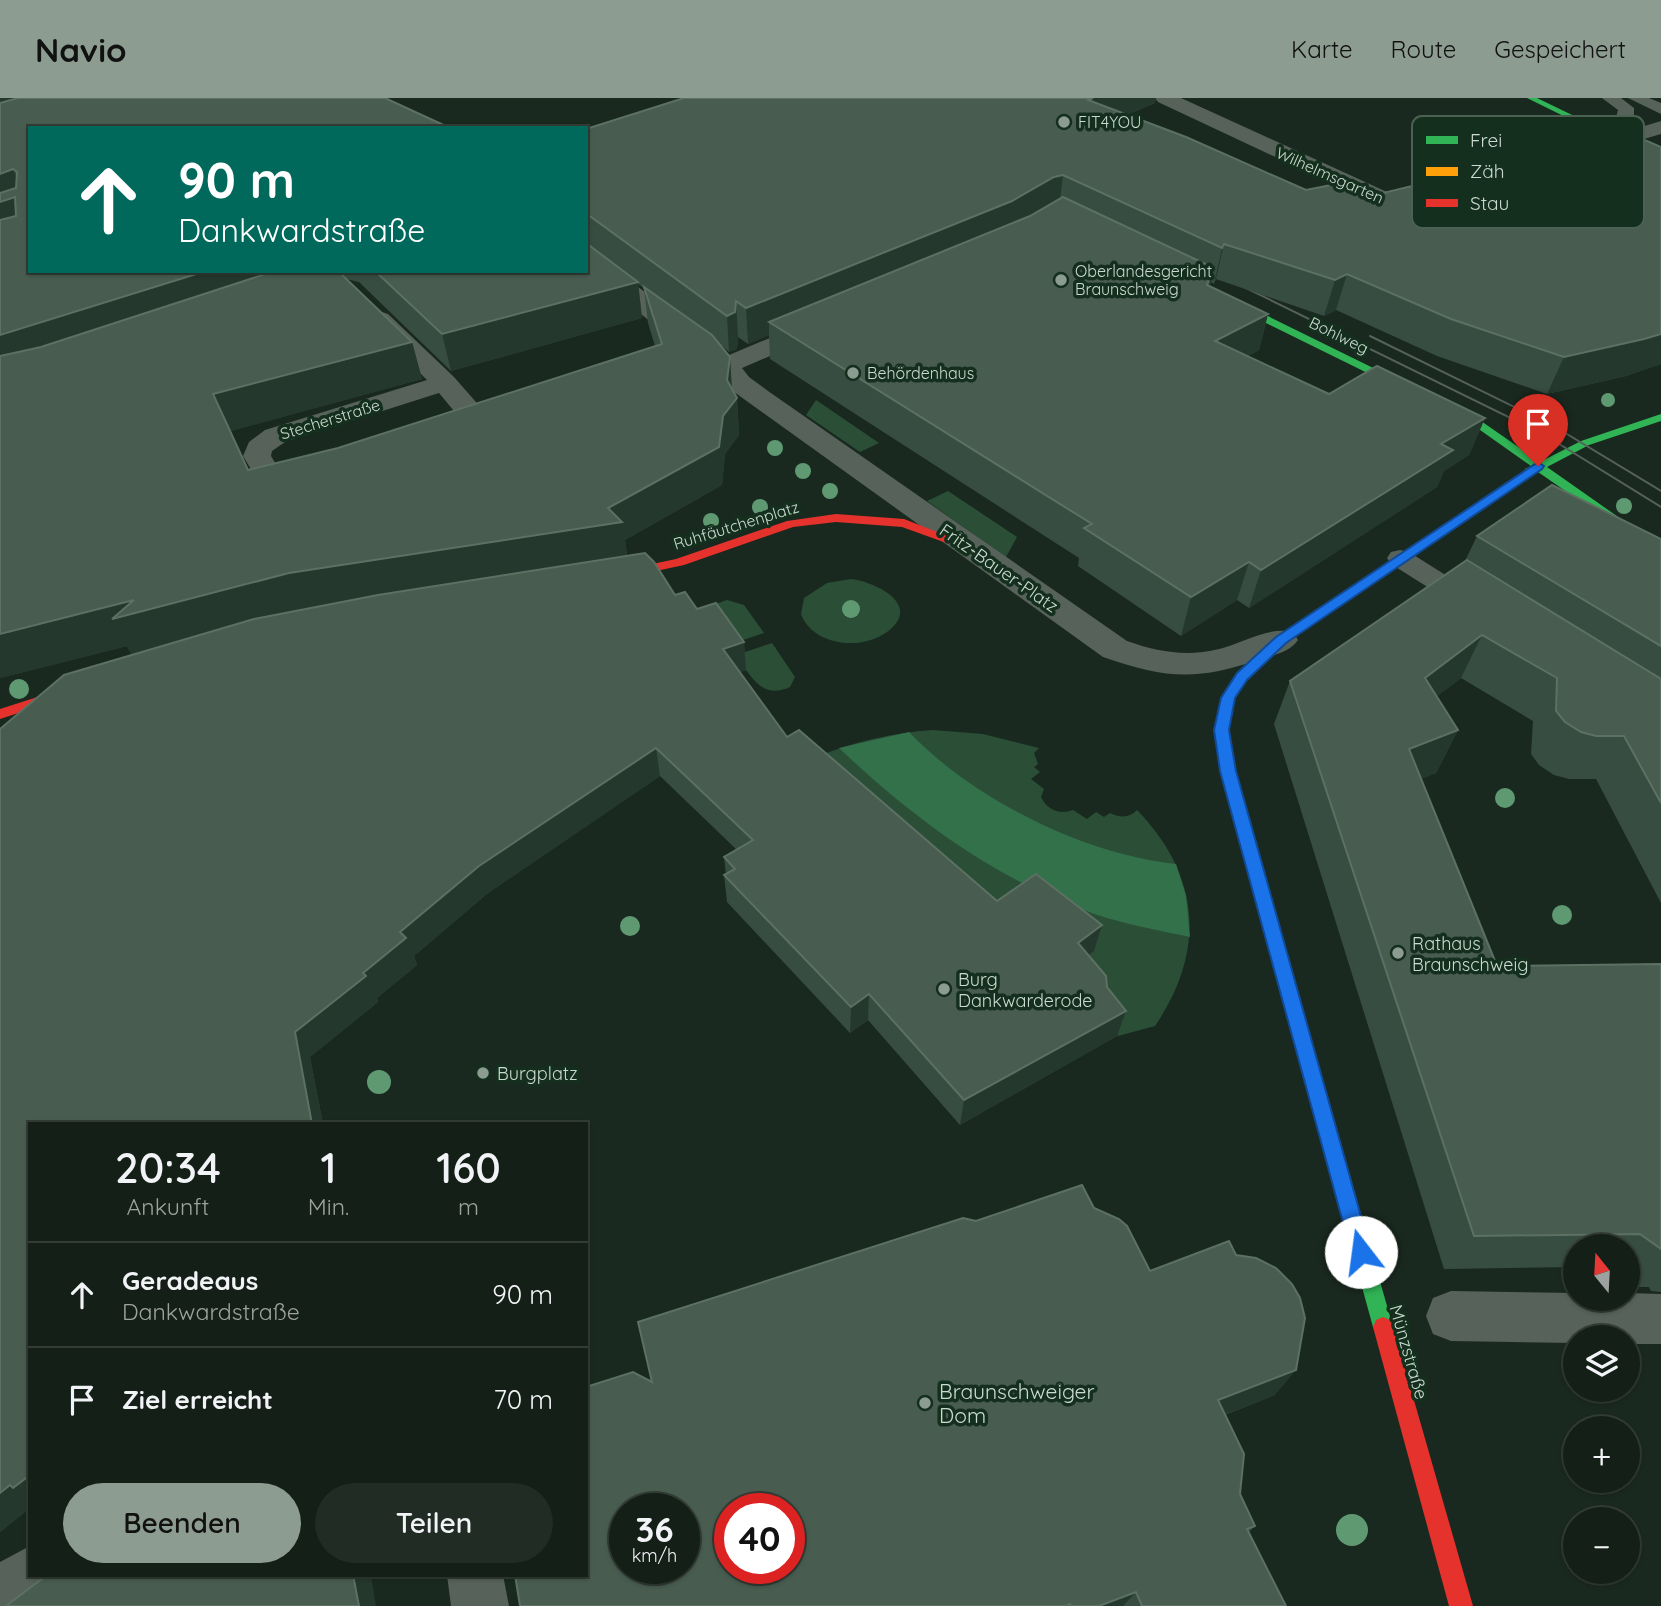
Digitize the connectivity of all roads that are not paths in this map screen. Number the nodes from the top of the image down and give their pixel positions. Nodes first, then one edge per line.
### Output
1 (1165, 98) edge
2 (1531, 98) edge
3 (1610, 98) edge
4 (1636, 98) edge
5 (1661, 109) edge
6 (1568, 116) edge
7 (1626, 116) edge
8 (1661, 127) edge
9 (1644, 132) edge
10 (1644, 152) edge
11 (1661, 160) edge
12 (1412, 201) edge
13 (588, 261) edge
14 (1208, 290) edge
15 (358, 298) edge
16 (844, 316) edge
17 (735, 376) junction
18 (445, 383) junction
19 (1661, 417) edge
20 (408, 447) edge
21 (1538, 466) junction
22 (330, 471) edge
23 (967, 546) junction
24 (1661, 553) edge
25 (1400, 558) junction
26 (595, 580) edge
27 (1500, 621) edge
28 (1281, 640) junction
29 (89, 686) edge
30 (0, 714) edge
31 (1451, 1316) dead end
32 (1661, 1319) edge
33 (28, 1576) edge
34 (475, 1577) edge
35 (0, 1597) edge
36 (480, 1606) edge
37 (1461, 1606) edge

1 - 12 street, Wilhelmsgarten
2 - 6 street
3 - 7 lane
4 - 5 lane
8 - 9 street
10 - 11 street
13 - 17 street, Fritz-Bauer-Platz
14 - 21 street, Bohlweg
15 - 18 street
16 - 17 street
17 - 23 street, Fritz-Bauer-Platz
18 - 20 street
18 - 22 street, Stecherstraße
19 - 21 street, Münzstraße
21 - 24 street, Bohlweg
21 - 25 street, Münzstraße
23 - 26 street, Ruhfäutchenplatz
23 - 28 street, Fritz-Bauer-Platz
25 - 27 lane
25 - 28 street, Münzstraße
28 - 37 street, Münzstraße
29 - 30 street
31 - 32 street
33 - 35 street
34 - 36 street

